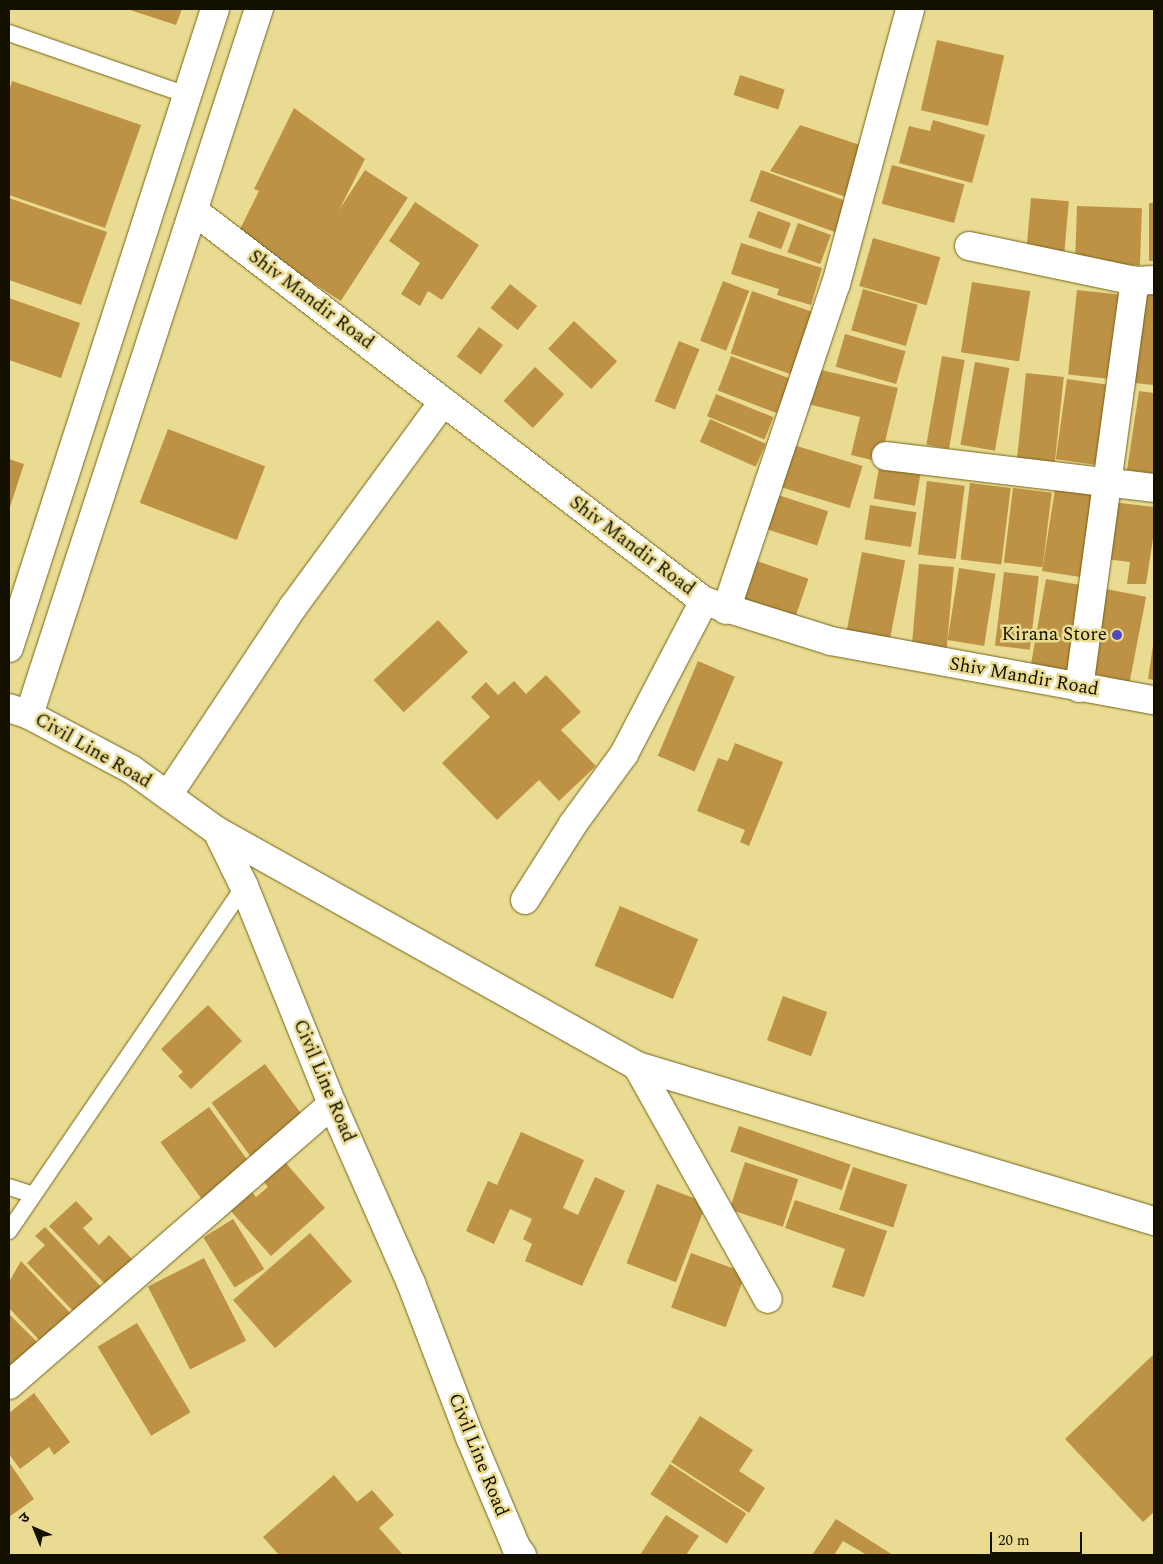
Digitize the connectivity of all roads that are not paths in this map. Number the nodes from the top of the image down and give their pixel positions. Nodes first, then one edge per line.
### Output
1 (215, 9) edge
2 (259, 9) edge
3 (910, 9) edge
4 (9, 33) edge
5 (187, 95) junction
6 (194, 211) junction
7 (969, 246) dead end
8 (1145, 281) edge
9 (112, 323) junction
10 (151, 334) junction
11 (443, 402) junction
12 (886, 456) dead end
13 (1109, 481) junction
14 (1154, 488) edge
15 (715, 605) junction
16 (9, 648) edge
17 (1079, 688) junction
18 (1154, 700) edge
19 (19, 712) edge
20 (168, 795) junction
21 (218, 831) junction
22 (244, 886) junction
23 (525, 900) dead end
24 (637, 1066) junction
25 (332, 1104) junction
26 (9, 1187) edge
27 (33, 1195) junction
28 (1154, 1221) edge
29 (9, 1231) edge
30 (768, 1299) dead end
31 (9, 1385) edge
32 (522, 1555) edge

1 - 5 street
2 - 6 street
3 - 15 street
4 - 5 lane
5 - 9 street
6 - 10 street
6 - 11 street, Shiv Mandir Road
7 - 8 street
8 - 13 street
9 - 10 street
9 - 16 street
10 - 19 street
11 - 15 street, Shiv Mandir Road
11 - 20 street
12 - 13 street
13 - 14 street
13 - 17 street
15 - 17 street, Shiv Mandir Road
15 - 23 street
17 - 18 street, Shiv Mandir Road
19 - 20 street, Civil Line Road
20 - 21 street, Civil Line Road
21 - 22 street, Civil Line Road
21 - 24 street
22 - 25 street, Civil Line Road
22 - 27 lane
24 - 28 street
24 - 30 street
25 - 31 street
25 - 32 street, Civil Line Road
26 - 27 lane
27 - 29 lane

